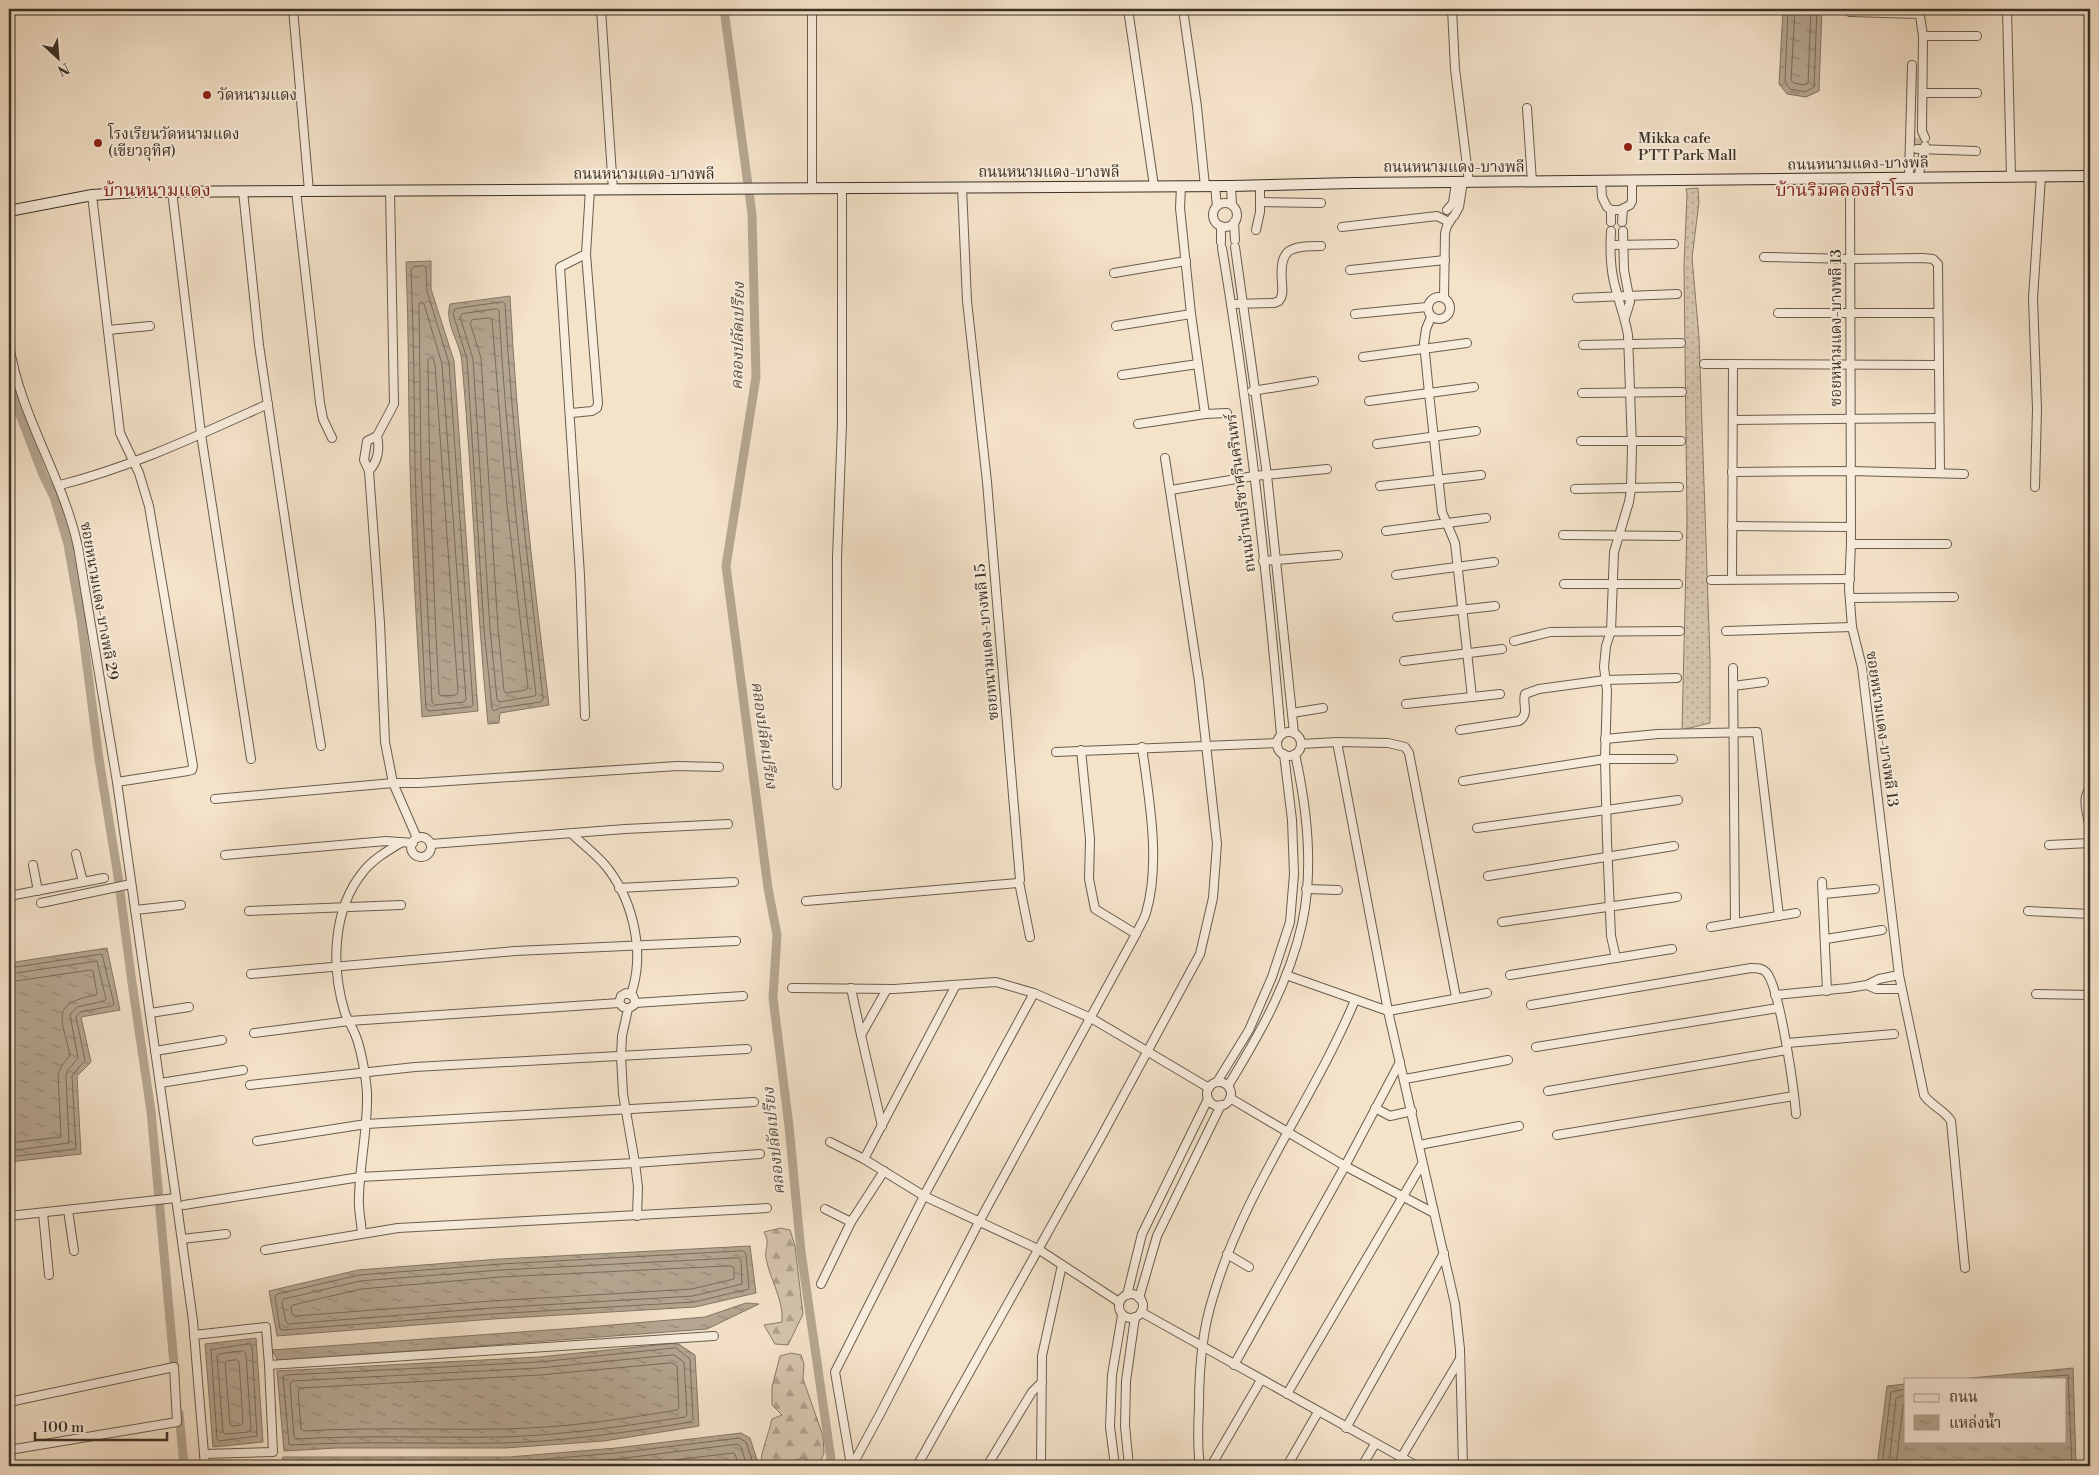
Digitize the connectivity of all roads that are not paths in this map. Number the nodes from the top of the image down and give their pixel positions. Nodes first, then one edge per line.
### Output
1 (293, 9) edge
2 (601, 9) edge
3 (812, 9) edge
4 (1128, 9) edge
5 (1183, 9) edge
6 (1452, 9) edge
7 (2007, 9) edge
8 (1919, 11) edge
9 (1850, 12) dead end
10 (1923, 36) junction
11 (1977, 36) dead end
12 (1912, 65) dead end
13 (1923, 93) junction
14 (1977, 93) dead end
15 (1527, 108) dead end
16 (1921, 144) junction
17 (1976, 151) dead end
18 (2090, 176) edge
19 (2011, 177) junction
20 (2041, 177) junction
21 (1914, 178) junction
22 (1850, 179) junction
23 (1601, 181) junction
24 (1632, 181) junction
25 (1463, 182) junction
26 (1532, 182) junction
27 (1154, 186) junction
28 (1181, 186) junction
29 (1210, 186) junction
30 (1231, 186) junction
31 (1260, 186) junction
32 (842, 188) junction
33 (962, 188) junction
34 (812, 189) junction
35 (390, 190) junction
36 (590, 190) junction
37 (613, 190) junction
38 (172, 191) junction
39 (243, 191) junction
40 (296, 191) junction
41 (309, 191) junction
42 (92, 195) junction
43 (1261, 202) junction
44 (1320, 203) dead end
45 (1232, 205) junction
46 (1217, 206) junction
47 (1622, 209) junction
48 (9, 210) edge
49 (1611, 210) junction
50 (1448, 216) junction
51 (1234, 222) junction
52 (1611, 222) dead end
53 (1622, 222) dead end
54 (1221, 226) junction
55 (1342, 226) dead end
56 (1256, 230) dead end
57 (1612, 231) dead end
58 (1623, 231) dead end
59 (1611, 244) junction
60 (1674, 244) dead end
61 (1624, 245) junction
62 (1321, 246) dead end
63 (586, 254) junction
64 (1764, 257) dead end
65 (1850, 259) junction
66 (1445, 260) junction
67 (1186, 261) junction
68 (1350, 270) dead end
69 (1114, 273) dead end
70 (1677, 294) dead end
71 (1617, 296) junction
72 (1629, 296) junction
73 (1444, 298) junction
74 (1577, 298) dead end
75 (1244, 303) junction
76 (1231, 304) junction
77 (1427, 307) junction
78 (1778, 313) dead end
79 (1849, 313) junction
80 (1938, 313) junction
81 (1191, 314) junction
82 (1355, 314) dead end
83 (1431, 317) junction
84 (1625, 318) junction
85 (150, 326) dead end
86 (1116, 326) dead end
87 (108, 330) junction
88 (1467, 343) dead end
89 (1682, 343) dead end
90 (9, 344) edge
91 (1583, 344) dead end
92 (1628, 344) junction
93 (1424, 349) junction
94 (1363, 357) dead end
95 (1198, 364) junction
96 (1704, 364) dead end
97 (1733, 364) junction
98 (1850, 365) junction
99 (1939, 365) junction
100 (1122, 375) dead end
101 (1314, 381) dead end
102 (1474, 386) dead end
103 (1255, 390) junction
104 (1243, 391) junction
105 (1582, 392) dead end
106 (1682, 392) dead end
107 (1429, 393) junction
108 (1630, 393) junction
109 (1370, 401) dead end
110 (268, 404) junction
111 (571, 413) junction
112 (1227, 413) dead end
113 (1206, 414) junction
114 (1850, 418) junction
115 (1939, 418) junction
116 (1733, 420) junction
117 (1138, 424) dead end
118 (1476, 430) dead end
119 (201, 434) junction
120 (377, 436) junction
121 (1434, 437) junction
122 (332, 438) dead end
123 (1632, 440) junction
124 (1680, 440) dead end
125 (1581, 441) dead end
126 (1377, 444) dead end
127 (1165, 458) dead end
128 (134, 463) junction
129 (1326, 469) dead end
130 (369, 471) junction
131 (1851, 471) junction
132 (1732, 472) junction
133 (1940, 473) junction
134 (1964, 474) dead end
135 (1267, 475) junction
136 (1481, 475) dead end
137 (1254, 476) junction
138 (1440, 480) junction
139 (60, 485) junction
140 (1380, 486) dead end
141 (1679, 487) dead end
142 (2035, 487) dead end
143 (1575, 489) dead end
144 (1631, 489) junction
145 (1171, 490) junction
146 (1486, 518) dead end
147 (1446, 523) junction
148 (1732, 526) junction
149 (1851, 526) junction
150 (1386, 531) dead end
151 (1563, 535) dead end
152 (1618, 536) junction
153 (1678, 536) dead end
154 (1851, 544) junction
155 (1947, 544) dead end
156 (1338, 555) dead end
157 (1276, 559) junction
158 (1263, 560) junction
159 (1494, 562) dead end
160 (1457, 566) junction
161 (1396, 575) dead end
162 (1732, 579) junction
163 (1850, 579) junction
164 (1711, 580) dead end
165 (1564, 584) dead end
166 (1678, 584) dead end
167 (1612, 585) junction
168 (1954, 597) dead end
169 (1850, 598) junction
170 (1495, 606) dead end
171 (1461, 609) junction
172 (1397, 617) dead end
173 (1852, 627) junction
174 (1611, 631) junction
175 (1680, 631) dead end
176 (1726, 632) dead end
177 (1514, 641) dead end
178 (1502, 649) dead end
179 (1467, 654) junction
180 (1404, 661) dead end
181 (1733, 668) dead end
182 (1677, 678) dead end
183 (1605, 680) junction
184 (1764, 682) dead end
185 (1733, 686) junction
186 (1500, 694) dead end
187 (1472, 697) junction
188 (1406, 704) dead end
189 (1323, 708) dead end
190 (1292, 713) junction
191 (585, 716) dead end
192 (1460, 730) dead end
193 (1294, 733) junction
194 (1733, 733) junction
195 (1281, 735) junction
196 (1605, 740) junction
197 (1337, 742) junction
198 (1277, 743) junction
199 (1301, 744) junction
200 (321, 746) dead end
201 (1206, 746) junction
202 (1142, 747) junction
203 (1081, 750) junction
204 (1056, 752) dead end
205 (1284, 754) junction
206 (1295, 754) junction
207 (1605, 759) junction
208 (1673, 759) dead end
209 (250, 760) dead end
210 (719, 767) dead end
211 (1463, 781) dead end
212 (116, 782) junction
213 (393, 783) junction
214 (837, 785) dead end
215 (2090, 788) edge
216 (215, 799) dead end
217 (1678, 800) dead end
218 (1606, 810) junction
219 (728, 824) dead end
220 (1477, 828) dead end
221 (2090, 828) edge
222 (571, 833) junction
223 (415, 841) junction
224 (402, 842) junction
225 (2090, 843) edge
226 (430, 844) junction
227 (2050, 845) dead end
228 (1674, 846) dead end
229 (76, 854) dead end
230 (225, 855) dead end
231 (1608, 858) junction
232 (33, 865) dead end
233 (1488, 876) dead end
234 (104, 878) dead end
235 (83, 882) junction
236 (734, 882) dead end
237 (1019, 882) junction
238 (1822, 882) dead end
239 (131, 884) junction
240 (620, 888) junction
241 (1306, 889) junction
242 (1875, 889) dead end
243 (1338, 890) dead end
244 (38, 891) junction
245 (1824, 894) junction
246 (9, 896) edge
247 (1677, 896) dead end
248 (806, 901) dead end
249 (41, 902) dead end
250 (180, 905) dead end
251 (401, 905) dead end
252 (1610, 905) junction
253 (344, 907) junction
254 (135, 910) junction
255 (2028, 911) dead end
256 (249, 912) dead end
257 (1796, 913) dead end
258 (2090, 914) edge
259 (1779, 916) junction
260 (1502, 922) dead end
261 (1735, 923) junction
262 (1711, 927) dead end
263 (1882, 930) dead end
264 (1136, 934) junction
265 (1030, 937) dead end
266 (1826, 939) junction
267 (736, 941) dead end
268 (636, 945) junction
269 (1672, 949) dead end
270 (1616, 958) junction
271 (337, 965) junction
272 (251, 974) dead end
273 (1286, 975) junction
274 (1510, 975) dead end
275 (1898, 975) junction
276 (1867, 985) junction
277 (956, 986) junction
278 (792, 988) dead end
279 (852, 988) junction
280 (887, 989) junction
281 (1901, 989) junction
282 (1827, 991) junction
283 (1034, 992) junction
284 (1487, 993) dead end
285 (631, 994) junction
286 (2036, 994) dead end
287 (1775, 995) junction
288 (2090, 995) edge
289 (743, 996) dead end
290 (1456, 997) junction
291 (1356, 1000) junction
292 (620, 1003) junction
293 (635, 1003) junction
294 (1531, 1004) dead end
295 (189, 1007) dead end
296 (1778, 1008) junction
297 (628, 1009) junction
298 (1388, 1011) junction
299 (150, 1013) junction
300 (1091, 1018) junction
301 (348, 1020) junction
302 (254, 1033) dead end
303 (1894, 1034) dead end
304 (861, 1035) junction
305 (222, 1040) dead end
306 (1536, 1047) dead end
307 (1787, 1047) junction
308 (747, 1050) dead end
309 (155, 1051) junction
310 (1146, 1052) junction
311 (621, 1056) junction
312 (1508, 1060) dead end
313 (1400, 1062) junction
314 (243, 1070) dead end
315 (363, 1071) junction
316 (1405, 1079) junction
317 (1217, 1082) junction
318 (160, 1083) junction
319 (250, 1085) dead end
320 (1228, 1086) junction
321 (1209, 1088) junction
322 (1548, 1091) dead end
323 (1794, 1096) junction
324 (1230, 1098) junction
325 (1208, 1099) junction
326 (754, 1102) dead end
327 (1221, 1105) junction
328 (1375, 1108) junction
329 (626, 1110) junction
330 (1412, 1111) junction
331 (1796, 1114) dead end
332 (366, 1124) junction
333 (882, 1126) junction
334 (1519, 1126) dead end
335 (1288, 1131) junction
336 (1557, 1134) dead end
337 (257, 1140) dead end
338 (830, 1142) dead end
339 (1418, 1145) junction
340 (760, 1154) dead end
341 (864, 1159) junction
342 (635, 1163) junction
343 (1422, 1164) junction
344 (1345, 1166) junction
345 (884, 1171) junction
346 (360, 1178) junction
347 (1402, 1195) junction
348 (924, 1196) junction
349 (176, 1198) junction
350 (184, 1205) dead end
351 (767, 1208) dead end
352 (825, 1208) dead end
353 (68, 1210) junction
354 (43, 1213) junction
355 (1434, 1213) junction
356 (9, 1216) edge
357 (638, 1216) junction
358 (851, 1222) junction
359 (979, 1222) junction
360 (226, 1234) dead end
361 (362, 1234) junction
362 (182, 1239) junction
363 (1038, 1249) junction
364 (265, 1250) dead end
365 (74, 1251) dead end
366 (1444, 1253) junction
367 (1227, 1254) junction
368 (1062, 1265) junction
369 (1248, 1267) dead end
370 (1965, 1268) dead end
371 (49, 1275) dead end
372 (821, 1284) dead end
373 (1127, 1295) junction
374 (1139, 1298) junction
375 (1119, 1302) junction
376 (1122, 1315) junction
377 (1138, 1315) junction
378 (194, 1335) junction
379 (714, 1336) dead end
380 (1203, 1348) junction
381 (1460, 1358) junction
382 (269, 1365) junction
383 (1234, 1365) junction
384 (1261, 1380) junction
385 (1042, 1382) junction
386 (1287, 1394) junction
387 (9, 1402) edge
388 (1318, 1412) junction
389 (1346, 1428) junction
390 (1375, 1444) junction
391 (9, 1450) edge
392 (204, 1454) junction
393 (1400, 1458) junction
394 (851, 1465) edge
395 (205, 1466) edge
396 (917, 1466) edge
397 (986, 1466) edge
398 (1041, 1466) edge
399 (1115, 1466) edge
400 (1129, 1466) edge
401 (1200, 1466) edge
402 (1211, 1466) edge
403 (1287, 1466) edge
404 (1362, 1466) edge
405 (1417, 1466) edge
406 (1463, 1466) edge

1 - 41 street
2 - 37 street
3 - 34 street
4 - 27 street
5 - 29 street
6 - 25 street
7 - 19 street
8 - 9 street
8 - 10 street
10 - 11 street
10 - 13 street
12 - 21 street
13 - 14 street
13 - 16 street
15 - 26 street
16 - 17 street
16 - 21 street
18 - 20 main road, ถนนหนามแดง-บางพลี
19 - 20 main road, ถนนหนามแดง-บางพลี
19 - 21 main road, ถนนหนามแดง-บางพลี
20 - 142 street
21 - 22 main road, ถนนหนามแดง-บางพลี
22 - 24 main road, ถนนหนามแดง-บางพลี
22 - 65 street, ซอยหนามแดง-บางพลี 13
23 - 24 main road, ถนนหนามแดง-บางพลี
23 - 26 main road, ถนนหนามแดง-บางพลี
23 - 49 street
24 - 47 street
25 - 26 main road, ถนนหนามแดง-บางพลี
25 - 31 main road, ถนนหนามแดง-บางพลี
25 - 50 street
27 - 28 main road, ถนนหนามแดง-บางพลี
27 - 33 main road, ถนนหนามแดง-บางพลี
28 - 29 main road, ถนนหนามแดง-บางพลี
28 - 67 street
29 - 30 main road, ถนนหนามแดง-บางพลี
29 - 46 street
30 - 31 main road, ถนนหนามแดง-บางพลี
30 - 45 street
31 - 43 street
32 - 33 main road, ถนนหนามแดง-บางพลี
32 - 34 main road, ถนนหนามแดง-บางพลี
32 - 214 street
33 - 237 street, ซอยหนามแดง-บางพลี 15
34 - 37 main road, ถนนหนามแดง-บางพลี
35 - 36 main road, ถนนหนามแดง-บางพลี
35 - 41 main road, ถนนหนามแดง-บางพลี
35 - 120 street
36 - 37 main road, ถนนหนามแดง-บางพลี
36 - 63 street
38 - 39 main road, ถนนหนามแดง-บางพลี
38 - 42 main road, ถนนหนามแดง-บางพลี
38 - 119 street
39 - 40 main road, ถนนหนามแดง-บางพลี
39 - 110 street
40 - 41 main road, ถนนหนามแดง-บางพลี
40 - 122 street
42 - 48 main road, ถนนหนามแดง-บางพลี
42 - 87 street
43 - 44 street
43 - 56 street
45 - 46 street
45 - 51 street
46 - 54 street
47 - 49 street
47 - 53 street
49 - 52 street
50 - 55 street
50 - 66 street
51 - 54 street
51 - 75 street, ถนนบ้านปรีชาศรีนครินทร์
54 - 76 street, ถนนบ้านปรีชาศรีนครินทร์
57 - 59 street
58 - 61 street
59 - 61 street
59 - 71 street
60 - 61 street
61 - 72 street
62 - 75 street
63 - 111 street
63 - 111 street
64 - 65 street
65 - 79 street, ซอยหนามแดง-บางพลี 13
65 - 80 street
66 - 68 street
66 - 73 street
67 - 69 street
67 - 81 street
70 - 72 street
71 - 72 street
71 - 74 street
71 - 84 street
72 - 84 street
73 - 77 street
73 - 83 street
75 - 76 street
75 - 103 street, ถนนบ้านปรีชาศรีนครินทร์
76 - 104 street, ถนนบ้านปรีชาศรีนครินทร์
77 - 82 street
77 - 83 street
78 - 79 street
79 - 80 street
79 - 98 street, ซอยหนามแดง-บางพลี 13
80 - 99 street
81 - 86 street
81 - 95 street
83 - 93 street
84 - 92 street
85 - 87 street
87 - 128 street
88 - 93 street
89 - 92 street
90 - 139 street, ซอยหนามแดง-บางพลี 29
91 - 92 street
92 - 108 street
93 - 94 street
93 - 107 street
95 - 100 street
95 - 113 street
96 - 97 street
97 - 98 street
97 - 116 street
98 - 99 street
98 - 114 street, ซอยหนามแดง-บางพลี 13
99 - 115 street
101 - 103 street
102 - 107 street
103 - 104 street
103 - 135 street, ถนนบ้านปรีชาศรีนครินทร์
104 - 137 street, ถนนบ้านปรีชาศรีนครินทร์
105 - 108 street
106 - 108 street
107 - 109 street
107 - 121 street
108 - 123 street
110 - 119 street
110 - 200 street
111 - 191 street
112 - 113 street
113 - 117 street
114 - 115 street
114 - 116 street
114 - 131 street, ซอยหนามแดง-บางพลี 13
115 - 133 street
116 - 132 street
118 - 121 street
119 - 128 street
119 - 209 street
120 - 130 street
120 - 130 street
121 - 126 street
121 - 138 street
123 - 124 street
123 - 125 street
123 - 144 street
127 - 145 street
128 - 139 street
128 - 212 street
129 - 135 street
130 - 213 street
131 - 132 street
131 - 133 street
131 - 149 street, ซอยหนามแดง-บางพลี 13
132 - 148 street
133 - 134 street
135 - 137 street
135 - 157 street, ถนนบ้านปรีชาศรีนครินทร์
136 - 138 street
137 - 145 street
137 - 158 street, ถนนบ้านปรีชาศรีนครินทร์
138 - 140 street
138 - 147 street
139 - 212 street, ซอยหนามแดง-บางพลี 29
141 - 144 street
143 - 144 street
144 - 152 street
145 - 201 street
146 - 147 street
147 - 150 street
147 - 160 street
148 - 149 street
148 - 162 street
149 - 154 street, ซอยหนามแดง-บางพลี 13
151 - 152 street
152 - 153 street
152 - 167 street
154 - 155 street
154 - 163 street, ซอยหนามแดง-บางพลี 13
156 - 157 street
157 - 158 street
157 - 190 street, ถนนบ้านปรีชาศรีนครินทร์
158 - 195 street, ถนนบ้านปรีชาศรีนครินทร์
159 - 160 street
160 - 161 street
160 - 171 street
162 - 163 street
162 - 164 street
163 - 169 street, ซอยหนามแดง-บางพลี 13
165 - 167 street
166 - 167 street
167 - 174 street
168 - 169 street
169 - 173 street, ซอยหนามแดง-บางพลี 13
170 - 171 street
171 - 172 street
171 - 179 street
173 - 176 street
173 - 275 street, ซอยหนามแดง-บางพลี 13
174 - 175 street
174 - 177 street
174 - 183 street
178 - 179 street
179 - 180 street
179 - 187 street
181 - 185 street
182 - 183 street
183 - 192 street
183 - 196 street
184 - 185 street
185 - 194 street
186 - 187 street
187 - 188 street
189 - 190 street
190 - 193 street, ถนนบ้านปรีชาศรีนครินทร์
193 - 195 street
193 - 199 street, ถนนบ้านปรีชาศรีนครินทร์
194 - 196 street
194 - 259 street
194 - 261 street
195 - 198 street
196 - 207 street
197 - 199 street
197 - 290 street
197 - 298 street
198 - 201 street
198 - 205 street
199 - 206 street
201 - 202 street
201 - 310 street
202 - 203 street
202 - 264 street
203 - 204 street
203 - 264 street
205 - 206 street
205 - 317 street
206 - 241 street
207 - 208 street
207 - 211 street
207 - 218 street
210 - 213 street
212 - 239 street, ซอยหนามแดง-บางพลี 29
213 - 216 street
213 - 223 street
215 - 221 street
217 - 218 street
218 - 220 street
218 - 231 street
219 - 222 street
222 - 226 street
222 - 240 street
223 - 224 street
223 - 226 street
223 - 226 street
224 - 230 street
224 - 253 street
225 - 227 street
228 - 231 street
229 - 235 street
231 - 233 street
231 - 252 street
232 - 244 street
234 - 235 street
235 - 244 street
236 - 240 street
237 - 248 street
237 - 265 street, ซอยหนามแดง-บางพลี 15
238 - 245 street
239 - 249 street
239 - 254 street, ซอยหนามแดง-บางพลี 29
240 - 268 street
241 - 243 street
241 - 273 street
242 - 245 street
244 - 246 street
245 - 266 street
247 - 252 street
250 - 254 street
251 - 253 street
252 - 260 street
252 - 270 street
253 - 256 street
253 - 271 street
254 - 299 street, ซอยหนามแดง-บางพลี 29
255 - 258 street
257 - 259 street
259 - 261 street
261 - 262 street
263 - 266 street
264 - 300 street
266 - 282 street
267 - 268 street
268 - 271 street
268 - 285 street
269 - 270 street
270 - 274 street
271 - 272 street
271 - 301 street
273 - 291 street
273 - 320 street
275 - 276 street
275 - 281 street, ซอยหนามแดง-บางพลี 13
276 - 281 street
276 - 282 street
277 - 280 street
277 - 283 street
277 - 333 street
278 - 279 street
279 - 280 street
279 - 304 street
280 - 304 street
281 - 370 street, ซอยหนามแดง-บางพลี 13
282 - 287 street
283 - 300 street
283 - 348 street
284 - 290 street
285 - 292 street
285 - 293 street
286 - 288 street
287 - 294 street
287 - 296 street
289 - 293 street
290 - 298 street
291 - 298 street
291 - 335 street
292 - 297 street
292 - 301 street
293 - 297 street
295 - 299 street
296 - 306 street
296 - 307 street
297 - 311 street
298 - 313 street
299 - 309 street, ซอยหนามแดง-บางพลี 29
300 - 310 street
300 - 359 street
301 - 302 street
301 - 315 street
303 - 307 street
304 - 333 street
305 - 309 street
307 - 322 street
307 - 323 street
308 - 311 street
309 - 318 street, ซอยหนามแดง-บางพลี 29
310 - 321 street
310 - 363 street
311 - 315 street
311 - 329 street
312 - 316 street
313 - 316 street
313 - 328 street
314 - 318 street
315 - 319 street
315 - 332 street
316 - 330 street
317 - 320 street
317 - 321 street
318 - 349 street, ซอยหนามแดง-บางพลี 29
320 - 324 street
321 - 325 street
323 - 331 street
323 - 336 street
324 - 327 street
324 - 335 street
325 - 327 street
325 - 373 street
326 - 329 street
327 - 374 street
328 - 330 street
328 - 344 street
329 - 332 street
329 - 342 street
330 - 339 street
332 - 337 street
332 - 346 street
333 - 341 street
334 - 339 street
335 - 344 street
335 - 367 street
338 - 341 street
339 - 343 street
340 - 342 street
341 - 345 street
342 - 346 street
342 - 357 street
343 - 347 street
343 - 355 street
344 - 347 street
344 - 383 street
345 - 348 street
345 - 358 street
346 - 350 street
346 - 361 street
347 - 355 street
347 - 386 street
348 - 359 street
348 - 394 street
349 - 353 street
349 - 362 street, ซอยหนามแดง-บางพลี 29
351 - 357 street
352 - 358 street
353 - 354 street
353 - 365 street
354 - 356 street
354 - 371 street
355 - 366 street
357 - 361 street
358 - 372 street
359 - 363 street
359 - 394 street
360 - 362 street
361 - 364 street
362 - 378 street, ซอยหนามแดง-บางพลี 29
363 - 368 street
363 - 396 street
366 - 381 street
366 - 389 street
367 - 369 street
367 - 380 street
368 - 375 street
368 - 385 street
373 - 374 street
373 - 375 street
374 - 377 street
375 - 376 street
376 - 377 street
376 - 399 street
377 - 380 street
377 - 400 street
378 - 382 street
378 - 392 street, ซอยหนามแดง-บางพลี 29
379 - 382 street
380 - 383 street
380 - 401 street
381 - 393 street
381 - 406 street
382 - 392 street
383 - 384 street
384 - 386 street
384 - 402 street
385 - 397 street
385 - 398 street
386 - 388 street
387 - 391 street
388 - 389 street
388 - 403 street
389 - 390 street
390 - 393 street
390 - 404 street
392 - 395 street, ซอยหนามแดง-บางพลี 29
393 - 405 street

